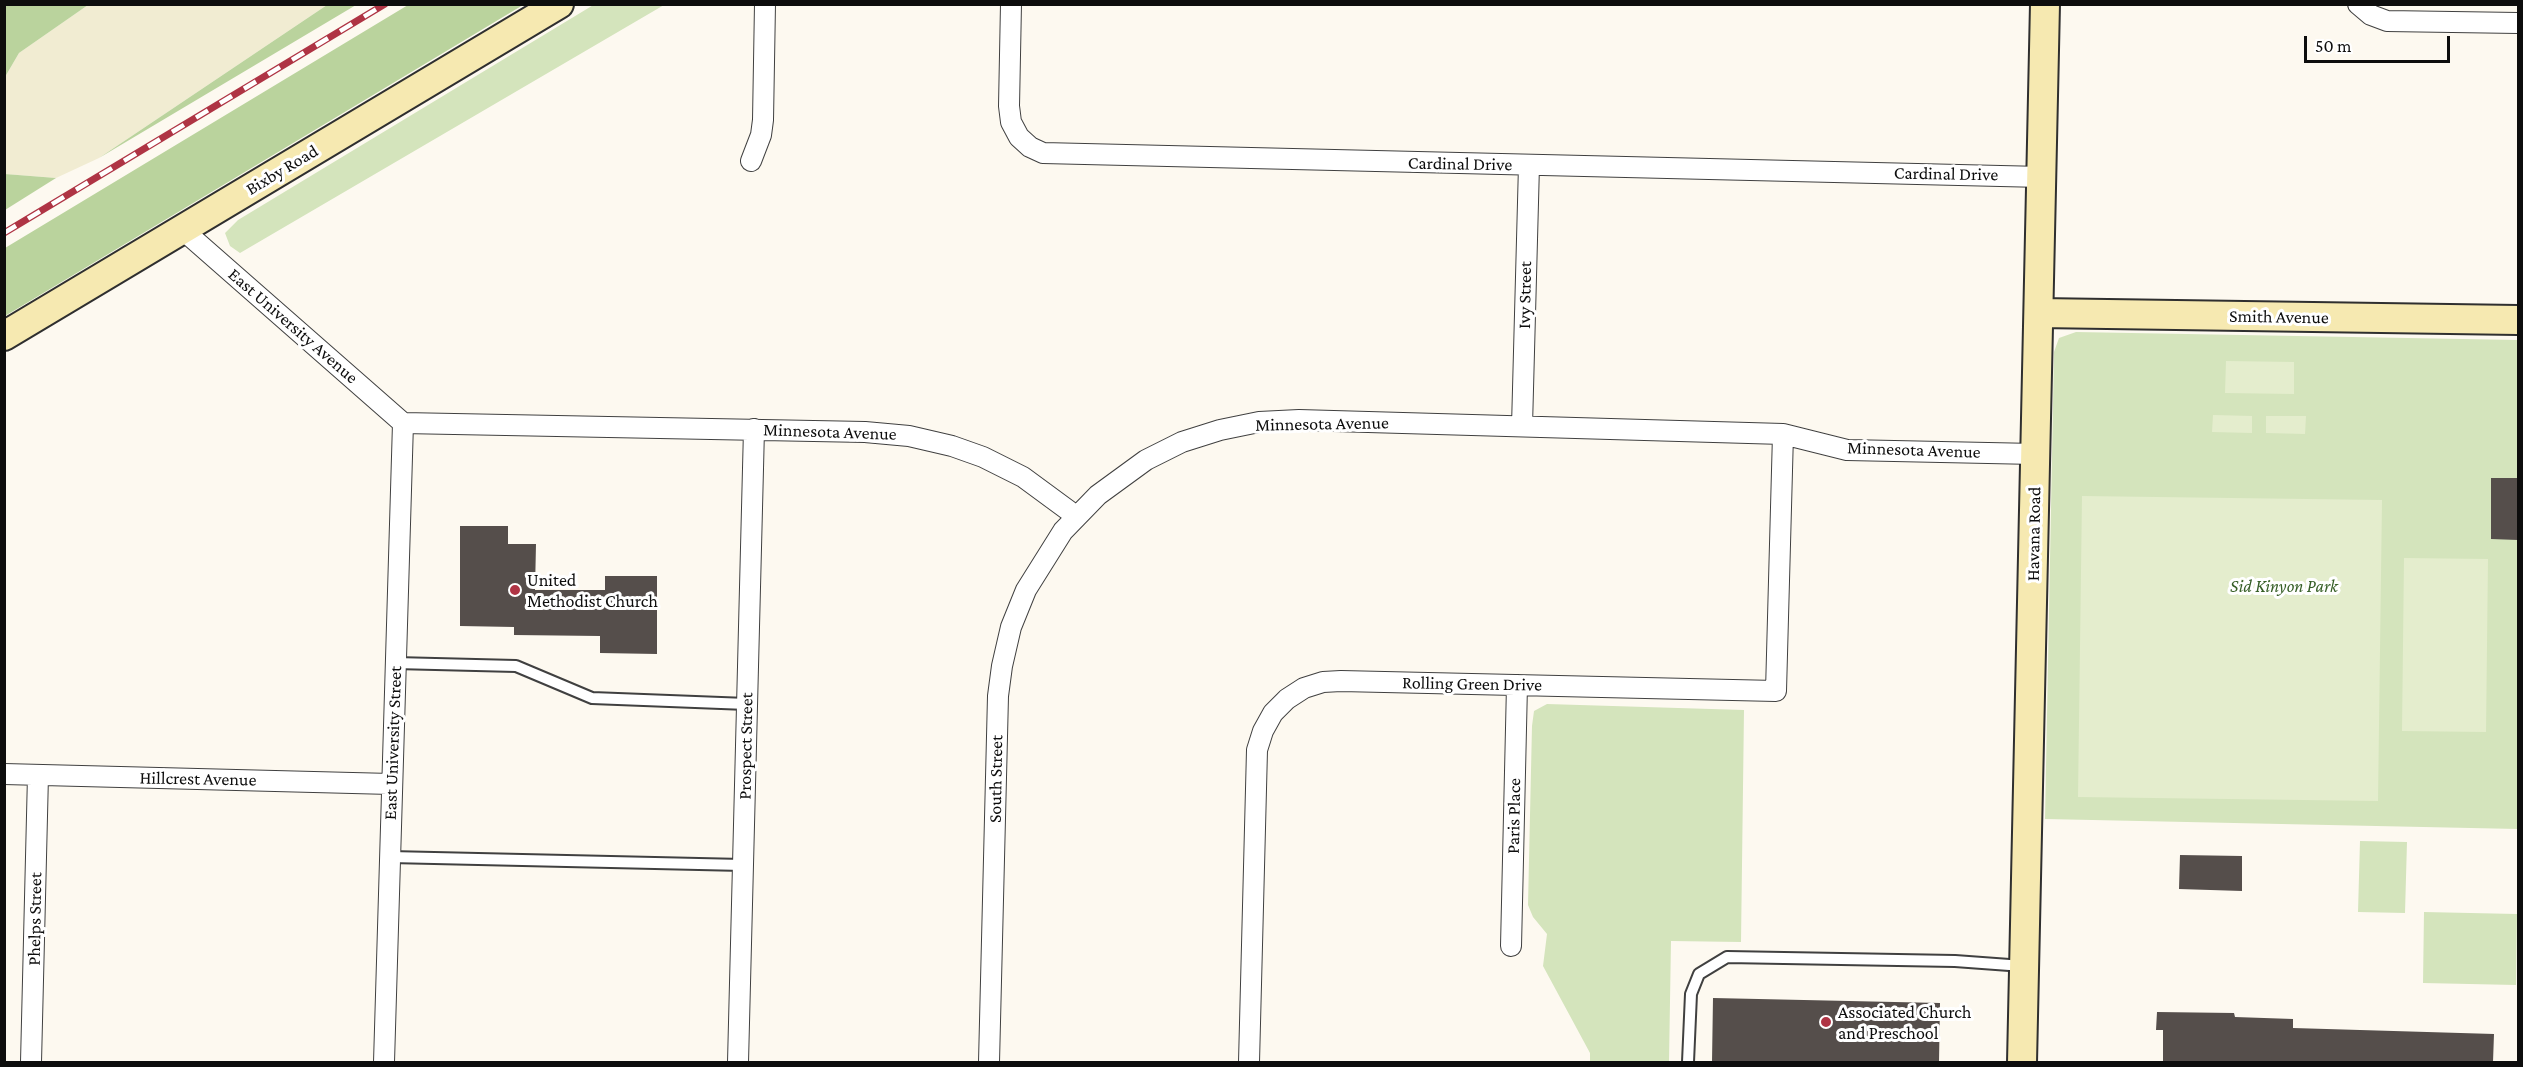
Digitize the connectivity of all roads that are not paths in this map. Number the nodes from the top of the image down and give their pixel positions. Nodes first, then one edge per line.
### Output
1 (559, 4) edge
2 (765, 4) edge
3 (1011, 4) edge
4 (2044, 4) edge
5 (2358, 4) edge
6 (2518, 23) edge
7 (751, 161) dead end
8 (1528, 165) junction
9 (2042, 177) junction
10 (183, 230) junction
11 (2038, 313) junction
12 (2518, 320) edge
13 (4, 336) edge
14 (403, 423) junction
15 (1522, 426) junction
16 (754, 429) junction
17 (1783, 434) junction
18 (2035, 454) junction
19 (1076, 516) junction
20 (395, 663) junction
21 (1517, 685) junction
22 (747, 704) junction
23 (4, 774) edge
24 (38, 775) junction
25 (391, 784) junction
26 (390, 857) junction
27 (743, 865) junction
28 (1511, 946) dead end
29 (2025, 966) junction
30 (31, 1062) edge
31 (384, 1062) edge
32 (738, 1062) edge
33 (989, 1062) edge
34 (1249, 1062) edge
35 (1688, 1062) edge
36 (2022, 1062) edge

1 - 10 street, Bixby Road
2 - 7 street
3 - 8 street, Cardinal Drive
4 - 9 street, Havana Road
5 - 6 street
8 - 9 street, Cardinal Drive
8 - 15 street, Ivy Street
9 - 11 street, Havana Road
10 - 13 street, Bixby Road
10 - 14 street, East University Avenue
11 - 12 street, Smith Avenue
11 - 18 street, Havana Road
14 - 16 street, Minnesota Avenue
14 - 20 street, East University Street
15 - 17 street, Minnesota Avenue
15 - 19 street, Minnesota Avenue
16 - 19 street, Minnesota Avenue
16 - 22 street, Prospect Street
17 - 18 street, Minnesota Avenue
17 - 21 street, Rolling Green Drive
18 - 29 street, Havana Road
19 - 33 street, South Street
20 - 22 lane
20 - 25 street, East University Street
21 - 28 street, Paris Place
21 - 34 street, Rolling Green Drive
22 - 27 street, Prospect Street
23 - 24 street, Hillcrest Avenue
24 - 25 street, Hillcrest Avenue
24 - 30 street, Phelps Street
25 - 26 street, East University Street
26 - 27 lane
26 - 31 street, East University Street
27 - 32 street, Prospect Street
29 - 35 lane
29 - 36 street, Havana Road

